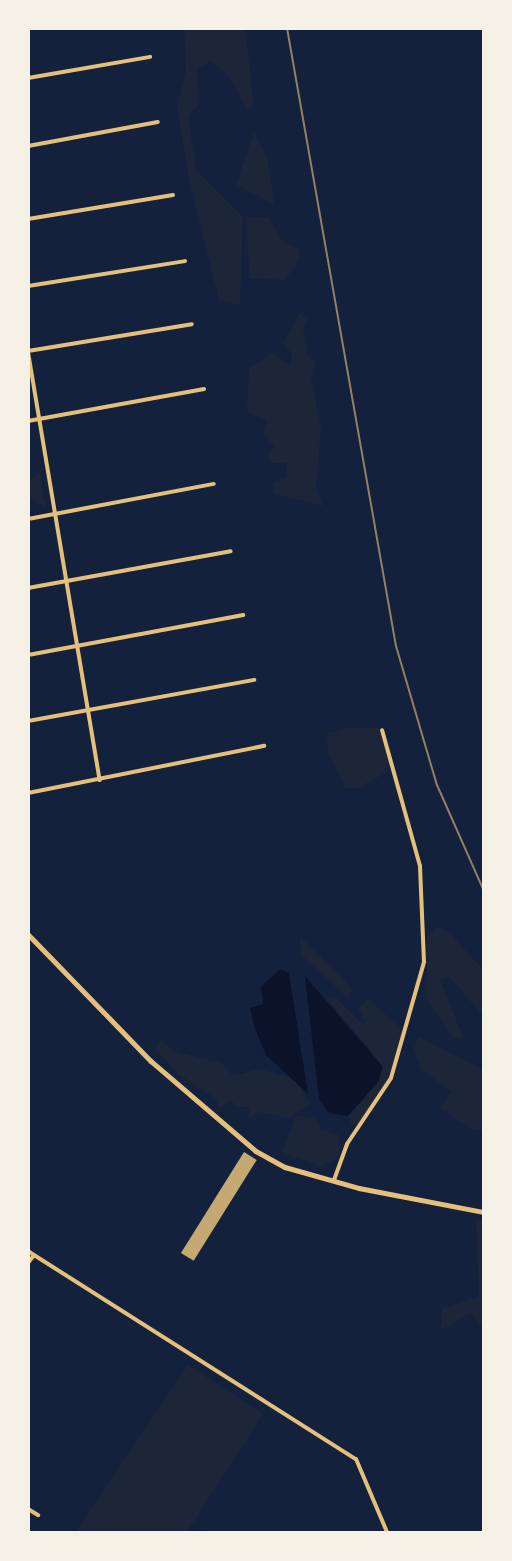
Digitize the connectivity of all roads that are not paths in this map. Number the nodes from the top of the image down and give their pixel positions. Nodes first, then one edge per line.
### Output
1 (150, 57) dead end
2 (28, 78) edge
3 (158, 122) dead end
4 (28, 146) edge
5 (173, 195) dead end
6 (28, 219) edge
7 (185, 261) dead end
8 (28, 286) edge
9 (192, 324) dead end
10 (28, 352) edge
11 (204, 389) dead end
12 (39, 419) junction
13 (28, 421) edge
14 (214, 484) dead end
15 (55, 514) junction
16 (28, 519) edge
17 (231, 551) dead end
18 (67, 582) junction
19 (28, 588) edge
20 (243, 615) dead end
21 (76, 647) junction
22 (28, 655) edge
23 (254, 680) dead end
24 (88, 711) junction
25 (28, 721) edge
26 (382, 730) dead end
27 (264, 746) dead end
28 (100, 780) junction
29 (28, 793) edge
30 (28, 934) edge
31 (334, 1180) junction
32 (483, 1212) edge
33 (28, 1251) edge
34 (34, 1255) junction
35 (28, 1263) edge
36 (28, 1509) edge
37 (38, 1515) dead end
38 (387, 1533) edge

1 - 2 street
3 - 4 street
5 - 6 street
7 - 8 street
9 - 10 street
10 - 12 street
11 - 12 street
12 - 13 street
12 - 15 street
14 - 15 street
15 - 16 street
15 - 18 street
17 - 18 street
18 - 19 street
18 - 21 street
20 - 21 street
21 - 22 street
21 - 24 street
23 - 24 street
24 - 25 street
24 - 28 street
26 - 31 street
27 - 28 street
28 - 29 street
30 - 31 street
31 - 32 street
33 - 34 street
34 - 35 street
34 - 38 street
36 - 37 street

